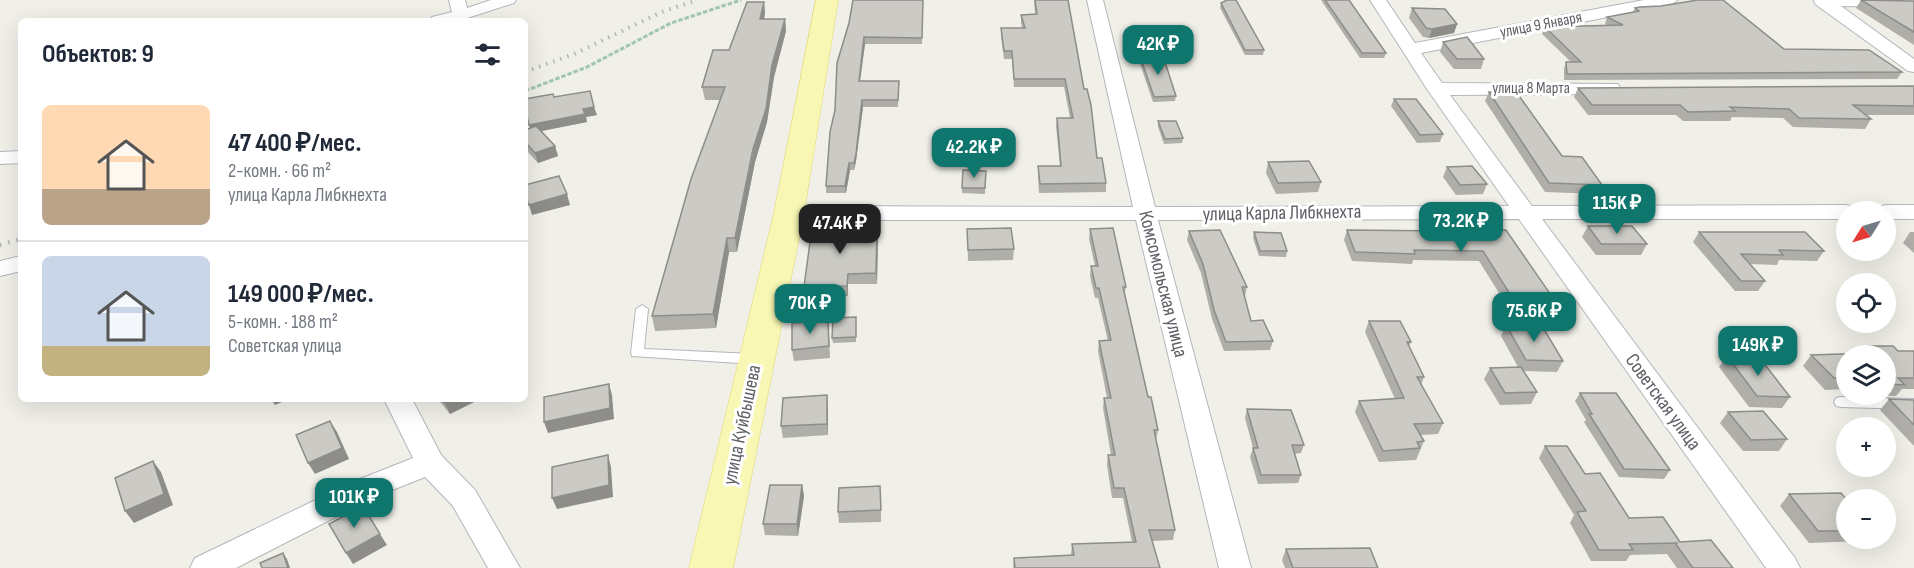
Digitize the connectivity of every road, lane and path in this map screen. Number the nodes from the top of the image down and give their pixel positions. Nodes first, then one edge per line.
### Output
1 (508, 0) edge
2 (741, 0) edge
3 (827, 0) edge
4 (1095, 0) edge
5 (1378, 0) edge
6 (1671, 0) edge
7 (1821, 0) edge
8 (1914, 2) edge
9 (459, 8) edge
10 (443, 18) edge
11 (1412, 49) junction
12 (1914, 67) edge
13 (1627, 88) edge
14 (1436, 89) junction
15 (528, 90) edge
16 (18, 157) edge
17 (0, 158) edge
18 (1524, 211) junction
19 (1836, 212) edge
20 (1896, 212) edge
21 (1914, 212) edge
22 (789, 213) junction
23 (1146, 215) junction
24 (18, 264) edge
25 (0, 269) edge
26 (642, 309) dead end
27 (757, 359) junction
28 (400, 402) edge
29 (1896, 404) edge
30 (1914, 404) edge
31 (430, 463) junction
32 (206, 568) edge
33 (504, 568) edge
34 (711, 568) edge
35 (1234, 568) edge
36 (1784, 568) edge

1 - 9 street
2 - 15 path
3 - 22 main road, улица Куйбышева
4 - 23 street, Комсомольская улица
5 - 11 street, Советская улица
6 - 11 street, улица 9 Января
7 - 8 street
7 - 12 street
9 - 10 street
11 - 14 street, Советская улица
13 - 14 street, улица 8 Марта
14 - 18 street, Советская улица
16 - 17 street
18 - 19 street, улица Карла Либкнехта
18 - 23 street, улица Карла Либкнехта
18 - 36 street, Советская улица
20 - 21 street
22 - 23 street, улица Карла Либкнехта
22 - 27 main road, улица Куйбышева
23 - 35 street, Комсомольская улица
24 - 25 street
26 - 27 lane
27 - 34 main road, улица Куйбышева
28 - 31 street
29 - 30 lane
31 - 32 street
31 - 33 street

